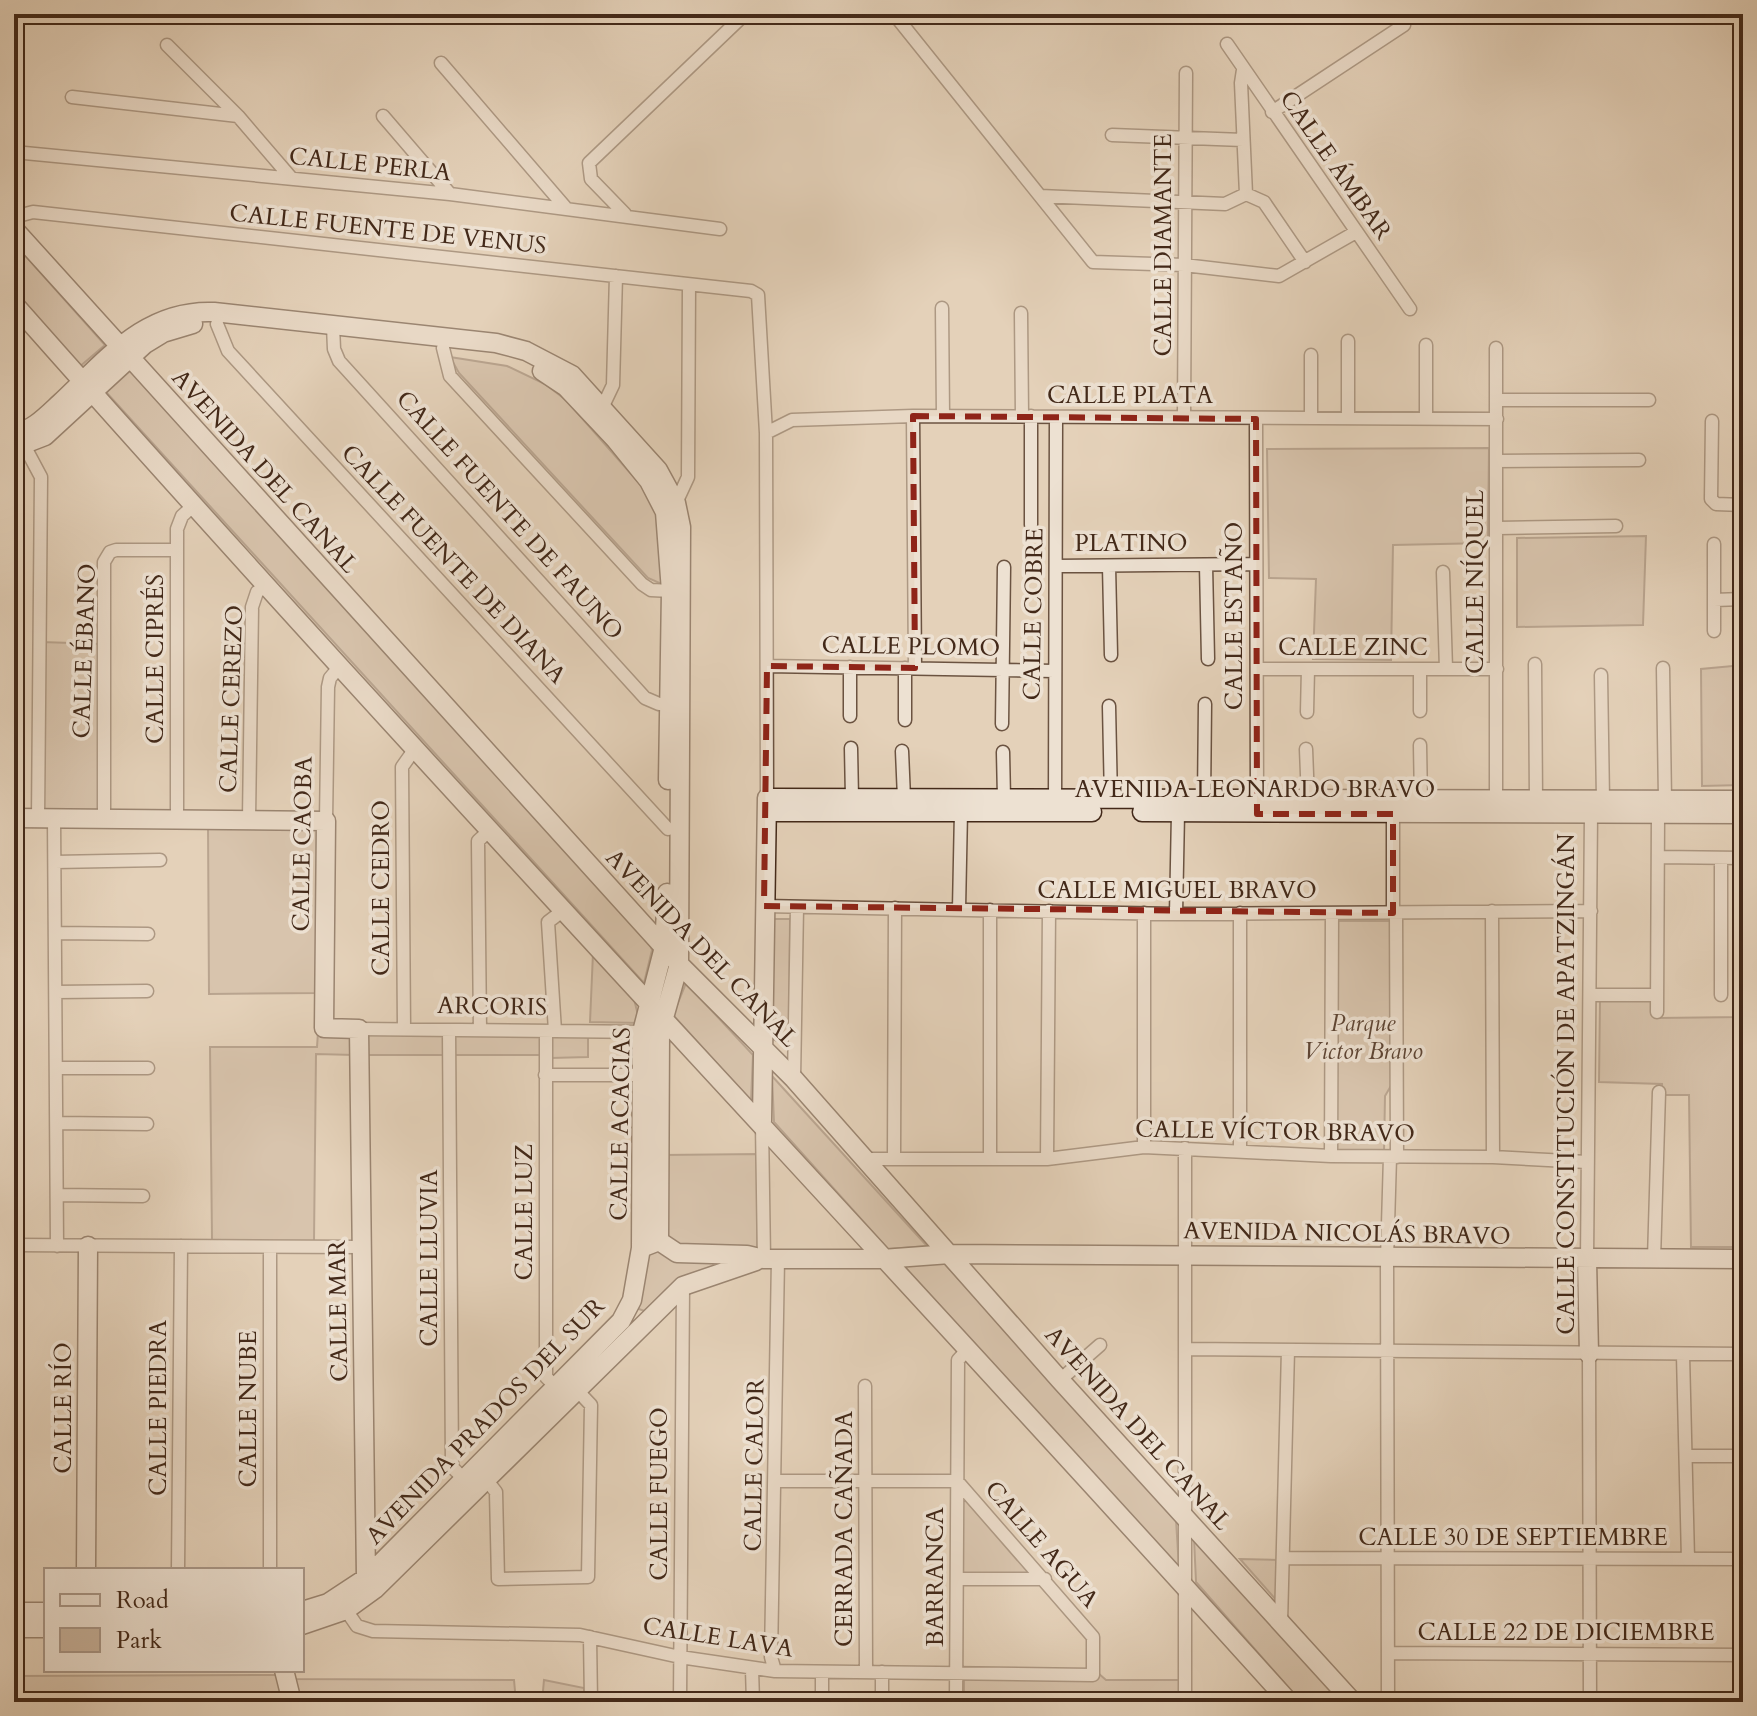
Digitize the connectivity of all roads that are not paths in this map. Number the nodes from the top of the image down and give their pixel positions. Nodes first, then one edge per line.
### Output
1 (745, 14) edge
2 (894, 14) edge
3 (1404, 25) dead end
4 (1227, 44) dead end
5 (167, 45) dead end
6 (441, 63) dead end
7 (1243, 70) junction
8 (1186, 73) dead end
9 (72, 97) dead end
10 (1272, 112) junction
11 (238, 116) junction
12 (383, 116) dead end
13 (1112, 135) dead end
14 (1186, 137) junction
15 (1243, 140) junction
16 (14, 152) edge
17 (292, 179) junction
18 (450, 194) junction
19 (1246, 194) junction
20 (1040, 196) junction
21 (1186, 203) junction
22 (565, 207) junction
23 (625, 214) junction
24 (14, 217) edge
25 (14, 229) edge
26 (720, 229) dead end
27 (1356, 232) junction
28 (1305, 262) junction
29 (1184, 265) junction
30 (616, 276) junction
31 (689, 285) junction
32 (14, 304) edge
33 (942, 308) dead end
34 (1410, 309) dead end
35 (1021, 313) dead end
36 (217, 324) junction
37 (333, 331) junction
38 (1348, 341) dead end
39 (1426, 345) dead end
40 (443, 348) junction
41 (1496, 348) dead end
42 (124, 351) junction
43 (1311, 355) dead end
44 (87, 386) junction
45 (1497, 400) junction
46 (1649, 400) dead end
47 (603, 406) junction
48 (913, 416) junction
49 (943, 416) junction
50 (1026, 416) junction
51 (1056, 417) junction
52 (1184, 417) junction
53 (1311, 418) junction
54 (1348, 418) junction
55 (1426, 418) junction
56 (1256, 419) junction
57 (1497, 419) junction
58 (1712, 421) dead end
59 (766, 433) junction
60 (620, 435) junction
61 (18, 443) edge
62 (1639, 460) dead end
63 (1497, 461) junction
64 (676, 503) junction
65 (194, 505) junction
66 (1743, 505) edge
67 (1031, 525) dead end
68 (1616, 526) dead end
69 (1498, 528) junction
70 (1714, 544) dead end
71 (177, 550) junction
72 (1255, 564) junction
73 (1206, 565) junction
74 (1056, 566) junction
75 (1109, 566) junction
76 (1004, 567) dead end
77 (1443, 572) dead end
78 (267, 585) junction
79 (671, 591) junction
80 (1743, 599) edge
81 (1714, 600) junction
82 (1714, 631) dead end
83 (1111, 655) dead end
84 (1208, 659) dead end
85 (1535, 664) dead end
86 (341, 665) junction
87 (767, 666) junction
88 (850, 667) junction
89 (910, 668) junction
90 (1663, 668) dead end
91 (1257, 669) junction
92 (1308, 669) junction
93 (1420, 669) junction
94 (1446, 669) junction
95 (1497, 669) junction
96 (1002, 670) junction
97 (1054, 671) junction
98 (1601, 675) dead end
99 (676, 704) junction
100 (1205, 704) dead end
101 (1109, 706) dead end
102 (1420, 711) dead end
103 (1307, 712) dead end
104 (850, 716) dead end
105 (905, 720) dead end
106 (1002, 724) dead end
107 (1420, 745) dead end
108 (851, 748) dead end
109 (1306, 749) dead end
110 (414, 750) junction
111 (902, 751) dead end
112 (1003, 752) dead end
113 (852, 798) junction
114 (904, 798) junction
115 (1004, 798) junction
116 (1111, 800) junction
117 (1204, 800) junction
118 (1308, 800) junction
119 (1743, 800) edge
120 (1421, 801) junction
121 (1536, 801) junction
122 (767, 805) junction
123 (1055, 805) junction
124 (1257, 807) junction
125 (1597, 807) junction
126 (1662, 807) junction
127 (1496, 808) junction
128 (961, 811) junction
129 (1178, 813) junction
130 (1393, 814) junction
131 (1743, 814) edge
132 (14, 818) edge
133 (46, 819) junction
134 (104, 819) junction
135 (177, 819) junction
136 (249, 819) junction
137 (326, 821) junction
138 (491, 829) junction
139 (668, 829) junction
140 (1658, 857) junction
141 (1721, 858) junction
142 (1743, 858) edge
143 (160, 860) dead end
144 (55, 862) junction
145 (764, 906) junction
146 (797, 907) junction
147 (895, 908) junction
148 (565, 909) junction
149 (959, 909) junction
150 (990, 910) junction
151 (1049, 911) junction
152 (1492, 911) junction
153 (1591, 911) junction
154 (1395, 912) junction
155 (1144, 913) junction
156 (1240, 913) junction
157 (1332, 913) junction
158 (1176, 914) junction
159 (56, 933) junction
160 (148, 934) dead end
161 (664, 947) junction
162 (679, 964) junction
163 (147, 991) dead end
164 (56, 992) junction
165 (1590, 995) junction
166 (1657, 995) junction
167 (1721, 995) dead end
168 (650, 1002) junction
169 (1657, 1012) dead end
170 (324, 1028) joint
171 (655, 1028) junction
172 (359, 1029) junction
173 (404, 1029) junction
174 (449, 1030) junction
175 (480, 1030) junction
176 (550, 1031) junction
177 (764, 1047) junction
178 (57, 1068) junction
179 (148, 1068) dead end
180 (545, 1075) junction
181 (642, 1075) junction
182 (794, 1079) junction
183 (1659, 1092) dead end
184 (762, 1121) junction
185 (57, 1123) junction
186 (147, 1124) dead end
187 (1144, 1147) junction
188 (1185, 1148) junction
189 (1240, 1150) junction
190 (1331, 1156) junction
191 (894, 1157) junction
192 (1392, 1157) junction
193 (1493, 1157) junction
194 (990, 1158) junction
195 (866, 1159) junction
196 (1047, 1159) junction
197 (1587, 1162) junction
198 (57, 1195) junction
199 (143, 1196) dead end
200 (659, 1241) junction
201 (14, 1245) edge
202 (57, 1246) junction
203 (88, 1246) junction
204 (181, 1246) junction
205 (362, 1247) junction
206 (270, 1248) junction
207 (641, 1248) junction
208 (950, 1254) junction
209 (1186, 1255) junction
210 (767, 1259) junction
211 (882, 1259) junction
212 (1387, 1259) junction
213 (1654, 1259) junction
214 (1743, 1259) edge
215 (1587, 1260) junction
216 (683, 1286) junction
217 (621, 1321) junction
218 (636, 1334) junction
219 (1100, 1345) dead end
220 (1186, 1349) junction
221 (967, 1350) junction
222 (1288, 1350) junction
223 (1388, 1351) junction
224 (1589, 1354) junction
225 (1743, 1354) edge
226 (1683, 1355) junction
227 (1060, 1380) junction
228 (567, 1386) junction
229 (865, 1386) dead end
230 (1686, 1456) junction
231 (1743, 1456) edge
232 (476, 1476) junction
233 (776, 1481) junction
234 (865, 1481) junction
235 (957, 1481) junction
236 (1185, 1514) junction
237 (1283, 1558) junction
238 (1589, 1558) junction
239 (1388, 1559) junction
240 (1688, 1559) junction
241 (1743, 1559) edge
242 (86, 1568) edge
243 (178, 1568) edge
244 (270, 1568) edge
245 (957, 1579) junction
246 (1045, 1579) junction
247 (371, 1583) junction
248 (1185, 1586) junction
249 (304, 1610) edge
250 (346, 1610) junction
251 (14, 1612) edge
252 (44, 1612) edge
253 (1281, 1623) junction
254 (304, 1624) edge
255 (14, 1628) edge
256 (44, 1628) edge
257 (590, 1637) junction
258 (1388, 1653) junction
259 (1590, 1653) junction
260 (1743, 1655) edge
261 (680, 1657) junction
262 (752, 1669) junction
263 (775, 1671) junction
264 (284, 1672) edge
265 (822, 1672) junction
266 (866, 1672) junction
267 (882, 1672) junction
268 (956, 1673) junction
269 (1093, 1675) joint
270 (292, 1702) edge
271 (591, 1702) edge
272 (680, 1702) edge
273 (753, 1702) edge
274 (822, 1702) edge
275 (882, 1702) edge
276 (956, 1702) edge
277 (1185, 1702) edge
278 (1289, 1702) edge
279 (1353, 1702) edge
280 (1388, 1702) edge
281 (1590, 1702) edge

1 - 23 street
2 - 20 street
3 - 10 street
4 - 7 street, CALLE ÁMBAR
5 - 11 street
6 - 22 street
7 - 10 street, CALLE ÁMBAR
7 - 15 street
8 - 14 street, CALLE DIAMANTE
9 - 11 street
10 - 27 street, CALLE ÁMBAR
11 - 17 street
12 - 18 street
13 - 14 street
14 - 15 street
14 - 21 street, CALLE DIAMANTE
15 - 19 street
16 - 17 street, CALLE PERLA
17 - 18 street, CALLE PERLA
18 - 22 street, CALLE PERLA
19 - 21 street
19 - 28 street
20 - 21 street
20 - 29 street
21 - 29 street, CALLE DIAMANTE
22 - 23 street, CALLE PERLA
23 - 26 street, CALLE PERLA
24 - 30 street, CALLE FUENTE DE VENUS
25 - 42 street, AVENIDA DEL CANAL
27 - 28 street
27 - 34 street, CALLE ÁMBAR
28 - 29 street
29 - 52 street, CALLE DIAMANTE
30 - 31 street, CALLE FUENTE DE VENUS
30 - 47 street
31 - 59 street, CALLE FUENTE DE VENUS
31 - 64 street
32 - 44 street
33 - 49 street
35 - 50 street
36 - 37 street
36 - 42 street
36 - 139 street, CALLE FUENTE DE DIANA
37 - 40 street
37 - 42 street
37 - 47 street
37 - 99 street, CALLE FUENTE DE FAUNO
38 - 54 street
39 - 55 street
40 - 60 street
40 - 79 street
41 - 45 street, CALLE NÍQUEL
42 - 44 street
42 - 161 street, AVENIDA DEL CANAL
43 - 53 street
44 - 61 street
44 - 65 street
45 - 46 street
45 - 57 street, CALLE NÍQUEL
47 - 60 street
48 - 49 street, CALLE PLATA
48 - 59 street, CALLE PLATA
48 - 89 street
49 - 50 street, CALLE PLATA
50 - 51 street, CALLE PLATA
50 - 67 street
51 - 52 street, CALLE PLATA
51 - 74 street, CALLE COBRE
52 - 56 street, CALLE PLATA
53 - 54 street, CALLE PLATA
53 - 56 street, CALLE PLATA
54 - 55 street, CALLE PLATA
55 - 57 street, CALLE PLATA
56 - 72 street, CALLE ESTAÑO
57 - 63 street, CALLE NÍQUEL
58 - 66 street
59 - 87 street
60 - 64 street
60 - 79 street
61 - 133 street
62 - 63 street
63 - 69 street, CALLE NÍQUEL
64 - 99 street
65 - 71 street, CALLE CIPRÉS
65 - 78 street
68 - 69 street
69 - 95 street, CALLE NÍQUEL
70 - 81 street
71 - 134 street, CALLE ÉBANO
71 - 135 street, CALLE CIPRÉS
72 - 73 street, PLATINO
72 - 91 street, CALLE ESTAÑO
73 - 75 street, PLATINO
73 - 84 street
74 - 75 street, PLATINO
74 - 97 street, CALLE COBRE
75 - 83 street
76 - 96 street
77 - 94 street
78 - 86 street
78 - 136 street, CALLE CEREZO
79 - 99 street
80 - 81 street
81 - 82 street
85 - 121 street
86 - 110 street
86 - 137 street, CALLE CAOBA
87 - 88 street, CALLE PLOMO
87 - 122 street
88 - 89 street, CALLE PLOMO
88 - 104 street
89 - 96 street, CALLE PLOMO
89 - 105 street
90 - 126 street
91 - 92 street, CALLE ZINC
91 - 124 street, CALLE ESTAÑO
92 - 93 street, CALLE ZINC
92 - 103 street
93 - 94 street, CALLE ZINC
93 - 102 street
94 - 95 street, CALLE ZINC
95 - 127 street, CALLE NÍQUEL
96 - 97 street, CALLE PLOMO
96 - 106 street
97 - 123 street, CALLE COBRE
98 - 125 street, CALLE CONSTITUCIÓN DE APATZINGÁN
99 - 139 street
99 - 162 street
100 - 117 street
101 - 116 street
107 - 120 street
108 - 113 street
109 - 118 street
110 - 138 street
110 - 173 street, CALLE CEDRO
111 - 114 street
112 - 115 street
113 - 114 street, AVENIDA LEONARDO BRAVO
113 - 122 street, AVENIDA LEONARDO BRAVO
114 - 115 street, AVENIDA LEONARDO BRAVO
115 - 123 street, AVENIDA LEONARDO BRAVO
116 - 117 street, AVENIDA LEONARDO BRAVO
116 - 123 street, AVENIDA LEONARDO BRAVO
117 - 124 street, AVENIDA LEONARDO BRAVO
118 - 120 street, AVENIDA LEONARDO BRAVO
118 - 124 street, AVENIDA LEONARDO BRAVO
119 - 126 street, AVENIDA LEONARDO BRAVO
120 - 127 street, AVENIDA LEONARDO BRAVO
121 - 125 street, AVENIDA LEONARDO BRAVO
121 - 127 street, AVENIDA LEONARDO BRAVO
122 - 128 street, AVENIDA LEONARDO BRAVO
122 - 145 street
123 - 128 street, AVENIDA LEONARDO BRAVO
123 - 129 street, AVENIDA LEONARDO BRAVO
124 - 129 street, AVENIDA LEONARDO BRAVO
124 - 130 street, AVENIDA LEONARDO BRAVO
125 - 126 street, AVENIDA LEONARDO BRAVO
125 - 127 street, AVENIDA LEONARDO BRAVO
125 - 153 street, CALLE CONSTITUCIÓN DE APATZINGÁN
126 - 131 street, AVENIDA LEONARDO BRAVO
126 - 140 street
127 - 130 street, AVENIDA LEONARDO BRAVO
128 - 149 street
129 - 158 street
130 - 154 street
132 - 133 street
133 - 134 street
133 - 144 street
134 - 135 street
135 - 136 street
136 - 137 street
137 - 170 street, CALLE CAOBA
138 - 148 street
138 - 175 street
139 - 161 street
140 - 141 street
140 - 166 street
141 - 142 street
141 - 167 street
143 - 144 street
144 - 159 street
145 - 146 street, CALLE MIGUEL BRAVO
145 - 177 street
146 - 147 street, CALLE MIGUEL BRAVO
146 - 182 street
147 - 149 street, CALLE MIGUEL BRAVO
147 - 191 street
148 - 168 street
148 - 176 street, CALLE LUZ
149 - 150 street, CALLE MIGUEL BRAVO
150 - 151 street, CALLE MIGUEL BRAVO
150 - 194 street
151 - 155 street, CALLE MIGUEL BRAVO
151 - 196 street
152 - 153 street, CALLE MIGUEL BRAVO
152 - 154 street, CALLE MIGUEL BRAVO
152 - 193 street
153 - 165 street, CALLE CONSTITUCIÓN DE APATZINGÁN
154 - 157 street, CALLE MIGUEL BRAVO
154 - 192 street
155 - 158 street, CALLE MIGUEL BRAVO
155 - 187 street
156 - 157 street, CALLE MIGUEL BRAVO
156 - 158 street, CALLE MIGUEL BRAVO
156 - 189 street
157 - 190 street
159 - 160 street
159 - 164 street
161 - 162 street, AVENIDA DEL CANAL
161 - 168 street
162 - 171 street
162 - 177 street, AVENIDA DEL CANAL
163 - 164 street
164 - 178 street
165 - 166 street
165 - 197 street, CALLE CONSTITUCIÓN DE APATZINGÁN
166 - 169 street
168 - 171 street
170 - 172 street, ARCORIS
171 - 176 street, ARCORIS
171 - 181 street, CALLE ACACIAS
171 - 184 street
171 - 200 street, CALLE ACACIAS
172 - 173 street, ARCORIS
172 - 205 street, CALLE MAR
173 - 174 street, ARCORIS
174 - 175 street, ARCORIS
174 - 232 street, CALLE LLUVIA
175 - 176 street, ARCORIS
176 - 180 street, CALLE LUZ
177 - 182 street, AVENIDA DEL CANAL
177 - 184 street
178 - 179 street
178 - 185 street
180 - 181 street
180 - 228 street, CALLE LUZ
181 - 207 street, CALLE ACACIAS
182 - 195 street, AVENIDA DEL CANAL
183 - 213 street
184 - 210 street, CALLE CALOR
184 - 211 street
185 - 186 street
185 - 198 street
187 - 188 street, CALLE VÍCTOR BRAVO
187 - 196 street, CALLE VÍCTOR BRAVO
188 - 189 street, CALLE VÍCTOR BRAVO
188 - 209 street
189 - 190 street, CALLE VÍCTOR BRAVO
190 - 192 street, CALLE VÍCTOR BRAVO
191 - 194 street, CALLE VÍCTOR BRAVO
191 - 195 street, CALLE VÍCTOR BRAVO
192 - 193 street, CALLE VÍCTOR BRAVO
192 - 212 street
193 - 197 street, CALLE VÍCTOR BRAVO
194 - 196 street, CALLE VÍCTOR BRAVO
195 - 208 street, AVENIDA DEL CANAL
197 - 215 street, CALLE CONSTITUCIÓN DE APATZINGÁN
198 - 199 street
198 - 202 street
200 - 207 street
200 - 210 street, AVENIDA PRADOS DEL SUR
201 - 202 street
202 - 203 street
203 - 204 street
203 - 242 street, CALLE RÍO
204 - 206 street
204 - 243 street, CALLE PIEDRA
205 - 206 street
205 - 247 street, CALLE MAR
206 - 244 street, CALLE NUBE
207 - 217 street, AVENIDA PRADOS DEL SUR
208 - 209 street, AVENIDA NICOLÁS BRAVO
208 - 211 street, AVENIDA PRADOS DEL SUR
208 - 227 street, AVENIDA DEL CANAL
209 - 212 street, AVENIDA NICOLÁS BRAVO
209 - 220 street
210 - 211 street, AVENIDA PRADOS DEL SUR
210 - 216 street, AVENIDA PRADOS DEL SUR
210 - 233 street, CALLE CALOR
211 - 221 street
212 - 215 street, AVENIDA NICOLÁS BRAVO
212 - 223 street
213 - 214 street, AVENIDA NICOLÁS BRAVO
213 - 215 street, AVENIDA NICOLÁS BRAVO
215 - 224 street, CALLE CONSTITUCIÓN DE APATZINGÁN
216 - 218 street, AVENIDA PRADOS DEL SUR
216 - 261 street, CALLE FUEGO
217 - 218 street
217 - 228 street, AVENIDA PRADOS DEL SUR
218 - 228 street, AVENIDA PRADOS DEL SUR
219 - 227 street
220 - 222 street
220 - 236 street
221 - 235 street, BARRANCA
221 - 248 street
222 - 223 street
222 - 237 street
223 - 224 street
223 - 239 street
224 - 226 street
224 - 238 street
225 - 226 street
226 - 230 street
227 - 236 street, AVENIDA DEL CANAL
228 - 232 street, AVENIDA PRADOS DEL SUR
228 - 232 street, CALLE LLUVIA
229 - 234 street, CERRADA CAÑADA
230 - 231 street
230 - 240 street
232 - 247 street, AVENIDA PRADOS DEL SUR
233 - 234 street
233 - 263 street, CALLE CALOR
234 - 235 street
234 - 266 street, CERRADA CAÑADA
235 - 245 street, BARRANCA
235 - 246 street, CALLE AGUA
236 - 248 street
236 - 253 street, AVENIDA DEL CANAL
237 - 239 street, CALLE 30 DE SEPTIEMBRE
237 - 253 street
238 - 239 street, CALLE 30 DE SEPTIEMBRE
238 - 240 street, CALLE 30 DE SEPTIEMBRE
238 - 259 street
239 - 258 street
240 - 241 street, CALLE 30 DE SEPTIEMBRE
245 - 246 street
245 - 268 street, BARRANCA
246 - 269 street, CALLE AGUA
247 - 249 street, AVENIDA PRADOS DEL SUR
247 - 250 street, AVENIDA PRADOS DEL SUR
248 - 277 street
248 - 278 street
250 - 254 street, AVENIDA PRADOS DEL SUR
250 - 257 street, CALLE LAVA
251 - 252 street
253 - 279 street, AVENIDA DEL CANAL
255 - 256 street
257 - 261 street, CALLE LAVA
257 - 271 street
258 - 259 street, CALLE 22 DE DICIEMBRE
258 - 280 street
259 - 260 street, CALLE 22 DE DICIEMBRE
259 - 281 street
261 - 262 street, CALLE LAVA
261 - 272 street, CALLE FUEGO
262 - 263 street, CALLE LAVA
262 - 273 street
263 - 265 street, CALLE LAVA
264 - 270 street
265 - 266 street, CALLE LAVA
265 - 274 street
266 - 267 street, CALLE LAVA
267 - 268 street, CALLE LAVA
267 - 275 street
268 - 269 street, CALLE LAVA
268 - 276 street, BARRANCA

